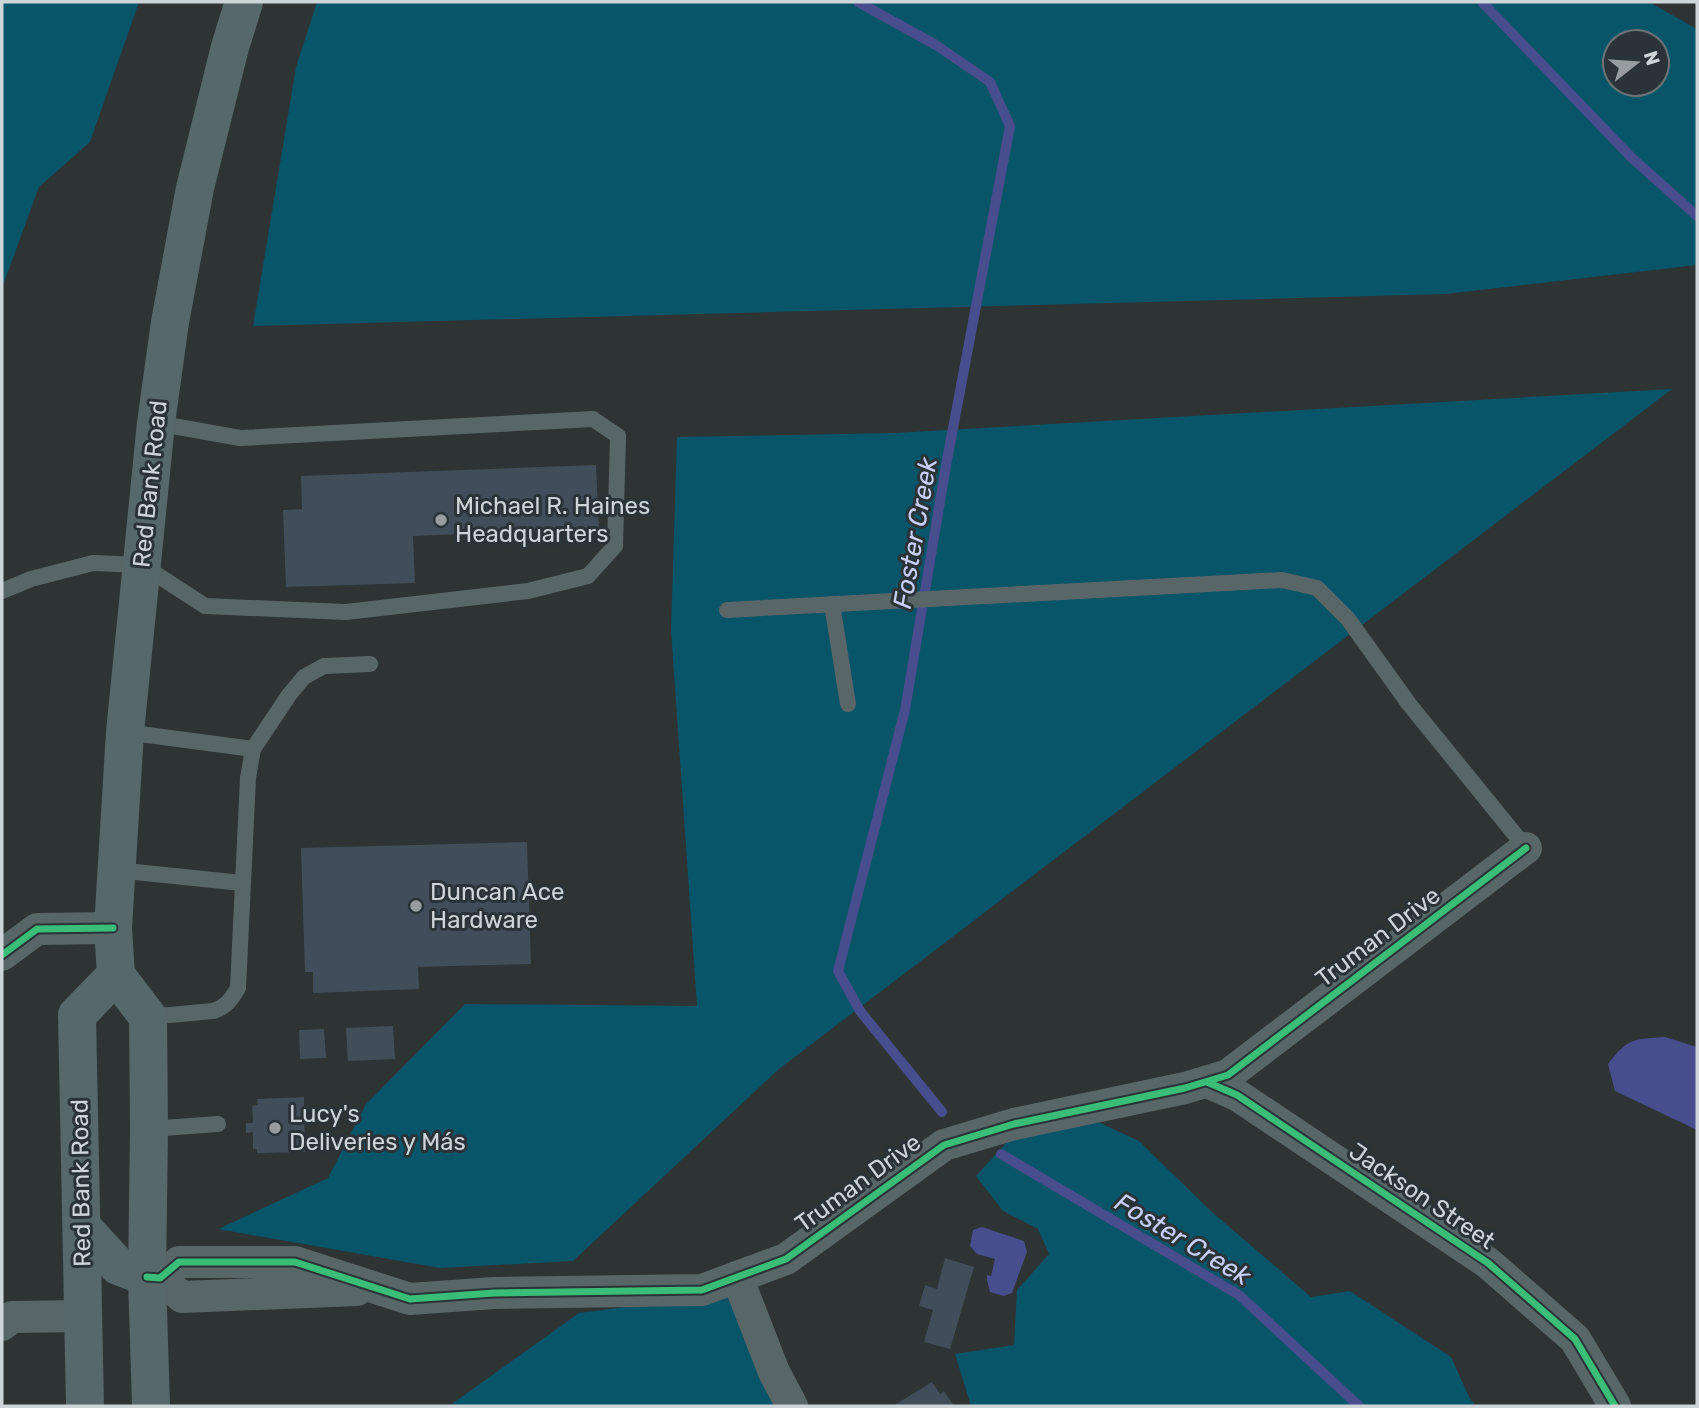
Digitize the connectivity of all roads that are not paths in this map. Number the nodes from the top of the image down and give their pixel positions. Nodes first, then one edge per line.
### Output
1 (244, 2) edge
2 (156, 422) junction
3 (142, 565) junction
4 (2, 591) edge
5 (832, 604) junction
6 (727, 610) dead end
7 (370, 664) dead end
8 (848, 704) dead end
9 (125, 733) junction
10 (253, 749) junction
11 (1526, 848) joint
12 (117, 870) junction
13 (242, 883) junction
14 (113, 928) junction
15 (2, 955) edge
16 (116, 975) junction
17 (148, 1017) junction
18 (1207, 1082) junction
19 (218, 1124) dead end
20 (149, 1129) junction
21 (82, 1227) junction
22 (737, 1277) junction
23 (154, 1278) junction
24 (84, 1316) junction
25 (2, 1325) edge
26 (85, 1406) edge
27 (150, 1406) edge
28 (792, 1406) edge
29 (1615, 1406) edge

1 - 2 main road, Red Bank Road
2 - 3 main road, Red Bank Road
2 - 3 lane
3 - 4 lane
3 - 9 main road, Red Bank Road
5 - 6 lane
5 - 8 lane
5 - 11 lane
7 - 10 lane
9 - 10 lane
9 - 12 main road, Red Bank Road
10 - 13 lane
11 - 18 street, Truman Drive
12 - 13 lane
12 - 14 main road, Red Bank Road
13 - 17 lane
14 - 15 street
14 - 16 main road, Red Bank Road
16 - 17 main road
16 - 21 main road, Red Bank Road
17 - 20 main road
18 - 22 street, Truman Drive
18 - 29 street, Jackson Street
19 - 20 lane
20 - 23 main road
21 - 23 main road
21 - 24 main road, Red Bank Road
22 - 23 street, Truman Drive
22 - 28 street
23 - 27 main road
24 - 25 street
24 - 26 main road, Red Bank Road

